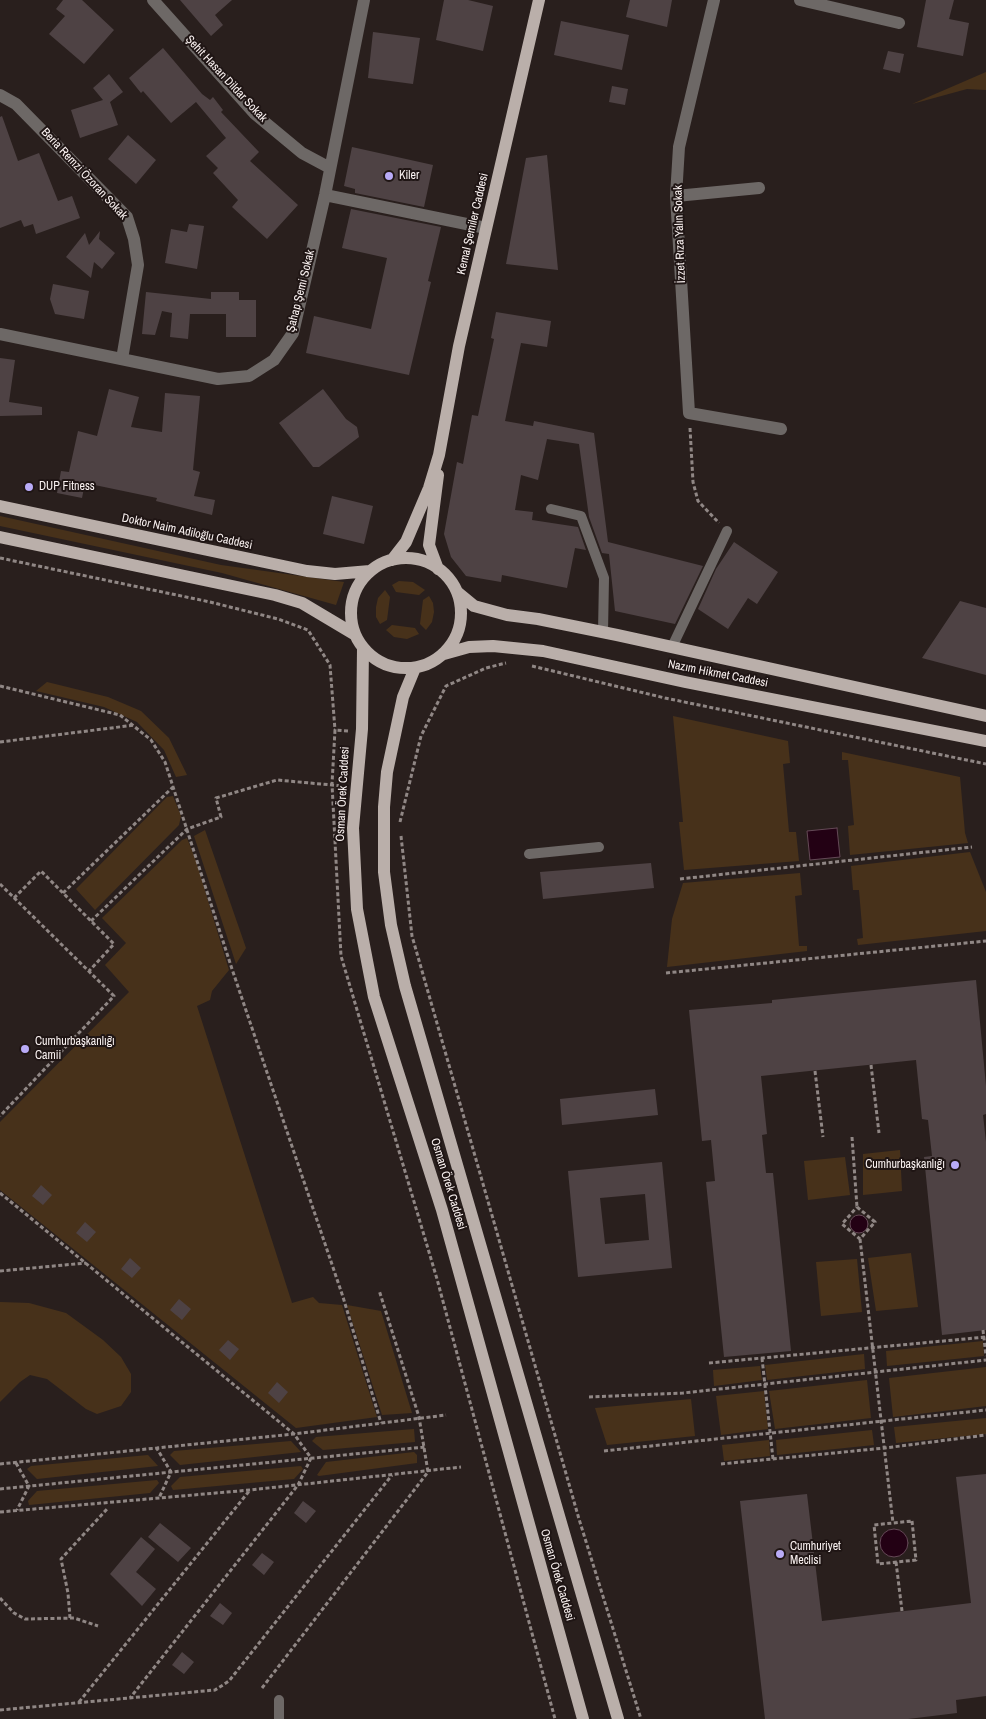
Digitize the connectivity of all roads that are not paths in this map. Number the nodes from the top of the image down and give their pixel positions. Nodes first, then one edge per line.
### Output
1 (152, 0) edge
2 (364, 0) edge
3 (539, 0) edge
4 (714, 0) edge
5 (800, 0) edge
6 (900, 23) dead end
7 (0, 95) edge
8 (330, 168) junction
9 (759, 188) dead end
10 (324, 195) junction
11 (676, 196) junction
12 (486, 228) junction
13 (0, 334) edge
14 (122, 359) junction
15 (781, 429) dead end
16 (440, 455) junction
17 (0, 506) edge
18 (551, 509) dead end
19 (727, 531) road end
20 (0, 537) edge
21 (392, 560) junction
22 (438, 569) junction
23 (370, 571) junction
24 (457, 592) junction
25 (603, 632) junction
26 (354, 634) junction
27 (672, 647) junction
28 (363, 649) junction
29 (444, 654) junction
30 (415, 668) junction
31 (986, 716) edge
32 (986, 741) edge
33 (599, 847) dead end
34 (528, 854) dead end
35 (279, 1700) dead end
36 (278, 1719) edge
37 (583, 1719) edge
38 (618, 1719) edge

1 - 8 street, Şehit Hasan Dildar Sokak
2 - 8 street, Şahap Şemi Sokak
3 - 12 main road, Kemal Şemiler Caddesi
4 - 11 street, İzzet Rıza Yalın Sokak
5 - 6 street
7 - 14 street, Beria Remzi Özoran Sokak
8 - 10 street, Şahap Şemi Sokak
9 - 11 street
10 - 12 street
10 - 14 street, Şahap Şemi Sokak
11 - 15 street, İzzet Rıza Yalın Sokak
12 - 16 main road, Kemal Şemiler Caddesi
13 - 14 street, Şahap Şemi Sokak
16 - 21 main road, Kemal Şemiler Caddesi
16 - 22 main road, Kemal Şemiler Caddesi
17 - 23 main road, Doktor Naim Adiloğlu Caddesi
18 - 25 lane
19 - 27 lane
20 - 26 main road
21 - 22 main road
21 - 23 main road
22 - 24 main road
23 - 26 main road
24 - 25 main road, Nazım Hikmet Caddesi
24 - 29 main road
25 - 27 main road, Nazım Hikmet Caddesi
26 - 28 main road
27 - 31 main road, Nazım Hikmet Caddesi
28 - 30 main road
28 - 37 main road, Osman Örek Caddesi
29 - 30 main road
29 - 32 main road, Nazım Hikmet Caddesi
30 - 38 main road, Osman Örek Caddesi
33 - 34 lane
35 - 36 lane

